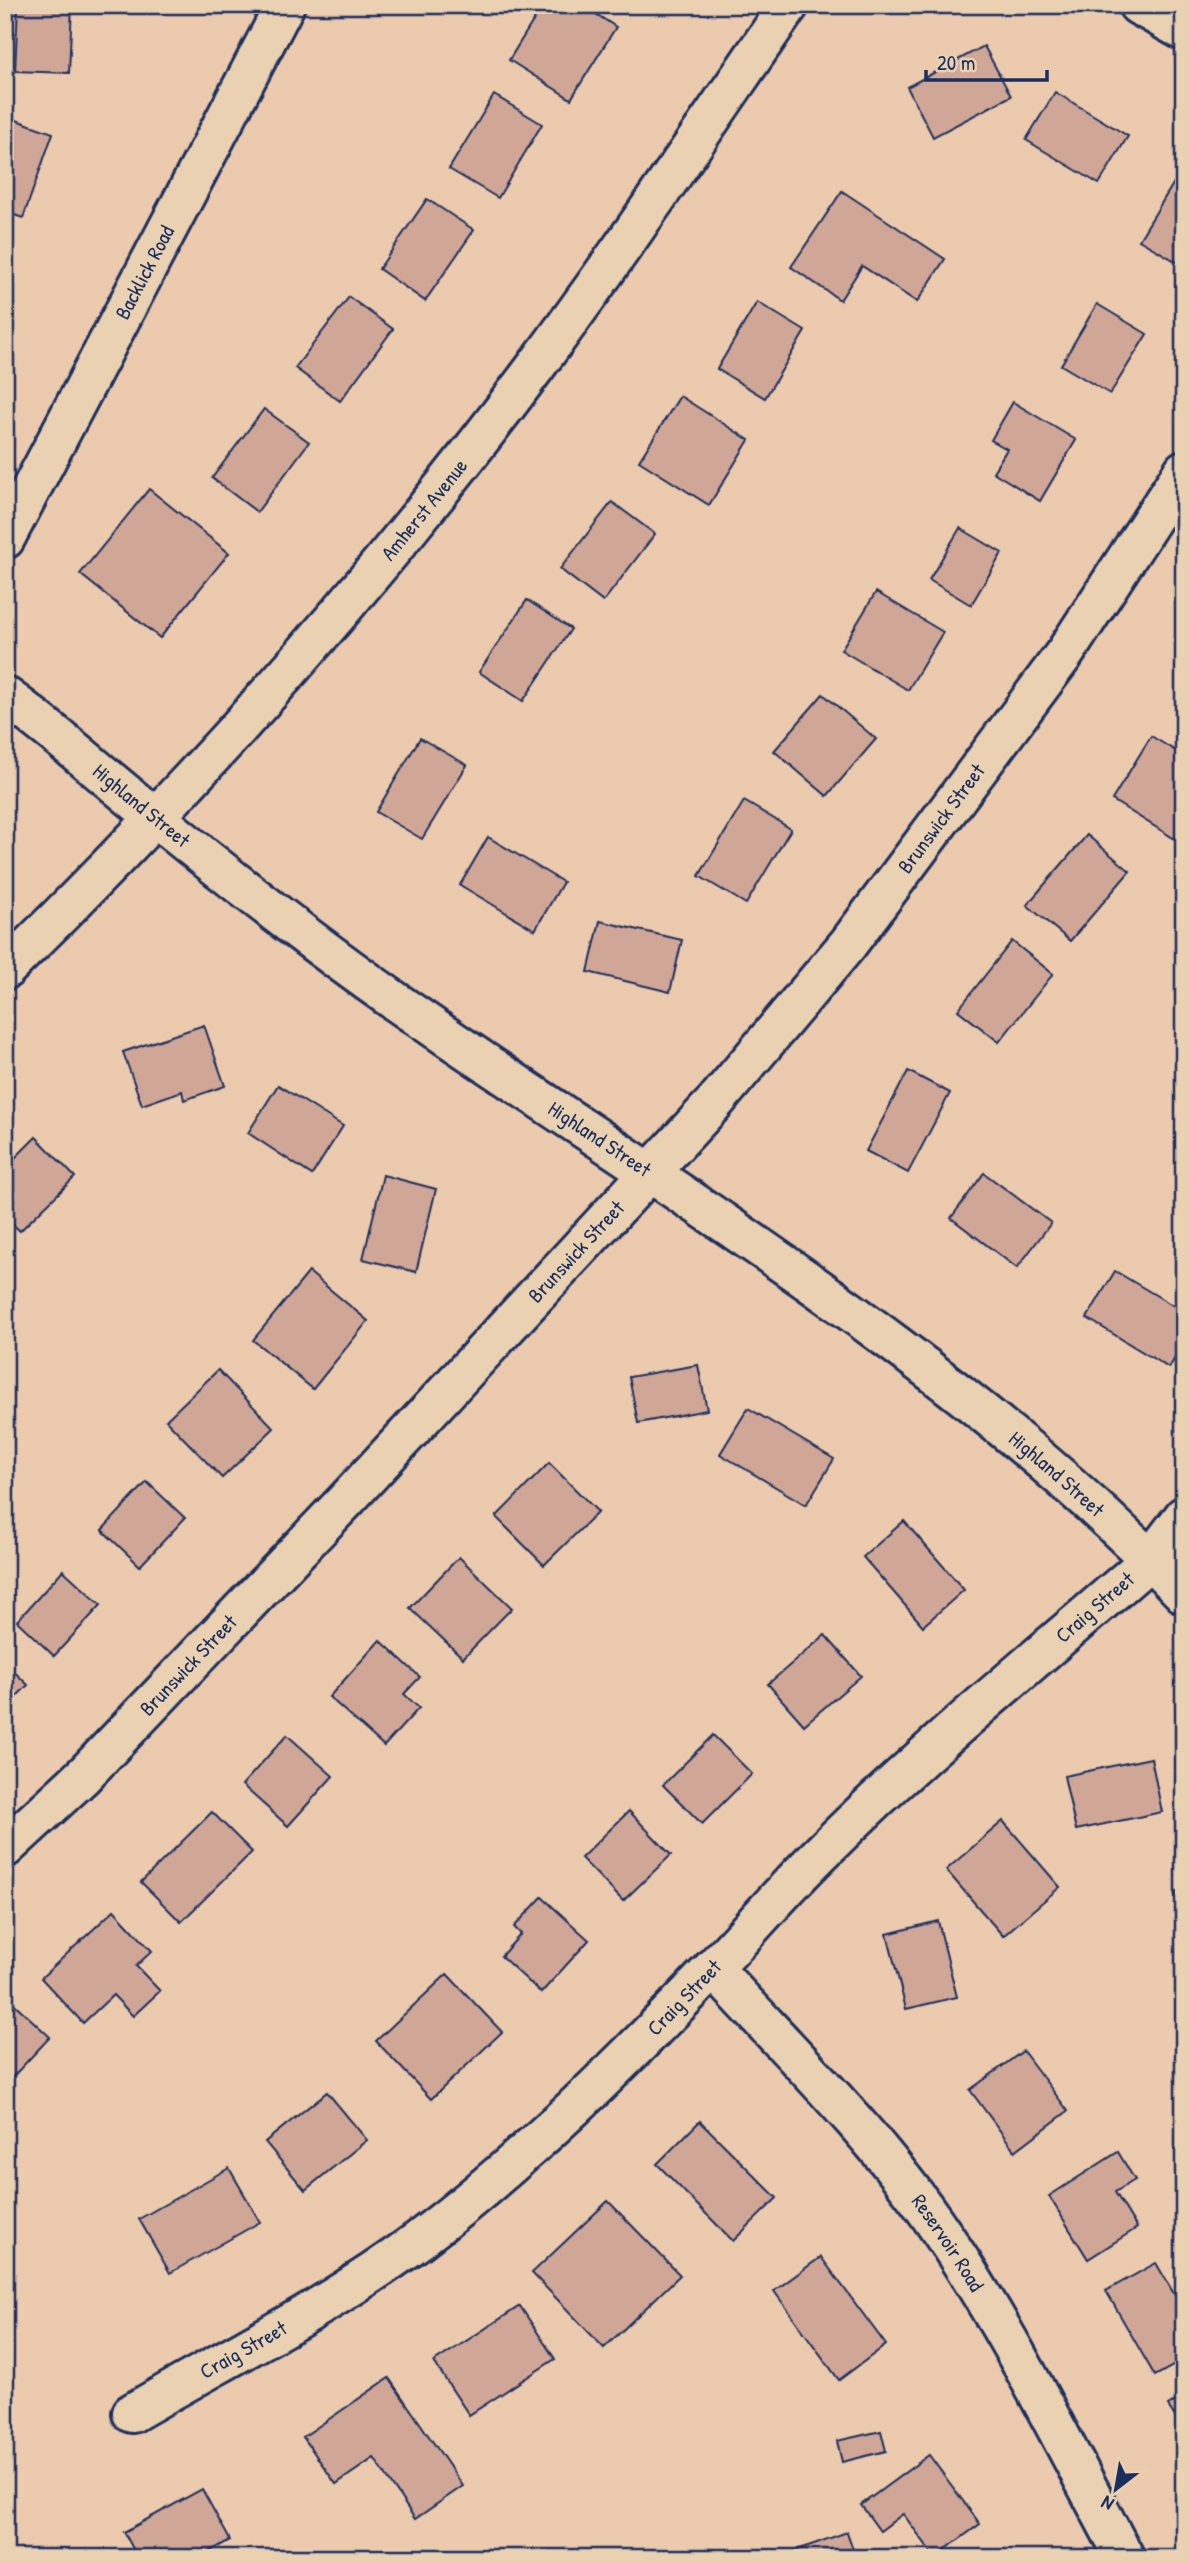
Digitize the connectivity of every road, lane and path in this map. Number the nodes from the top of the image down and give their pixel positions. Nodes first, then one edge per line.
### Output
1 (285, 5) edge
2 (789, 5) edge
3 (1138, 5) edge
4 (1184, 31) edge
5 (1184, 470) edge
6 (5, 539) edge
7 (5, 696) edge
8 (153, 816) junction
9 (5, 970) edge
10 (651, 1174) junction
11 (1184, 1516) edge
12 (1151, 1559) junction
13 (1184, 1594) edge
14 (5, 1848) edge
15 (713, 1969) junction
16 (132, 2413) dead end
17 (1125, 2558) edge

1 - 6 street, Backlick Road
2 - 8 street, Amherst Avenue
3 - 4 street
5 - 10 street, Brunswick Street
7 - 8 street, Highland Street
8 - 9 street, Amherst Avenue
8 - 10 street, Highland Street
10 - 12 street, Highland Street
10 - 14 street, Brunswick Street
11 - 12 street, Craig Street
12 - 13 street, Highland Street
12 - 15 street, Craig Street
15 - 16 street, Craig Street
15 - 17 street, Reservoir Road

